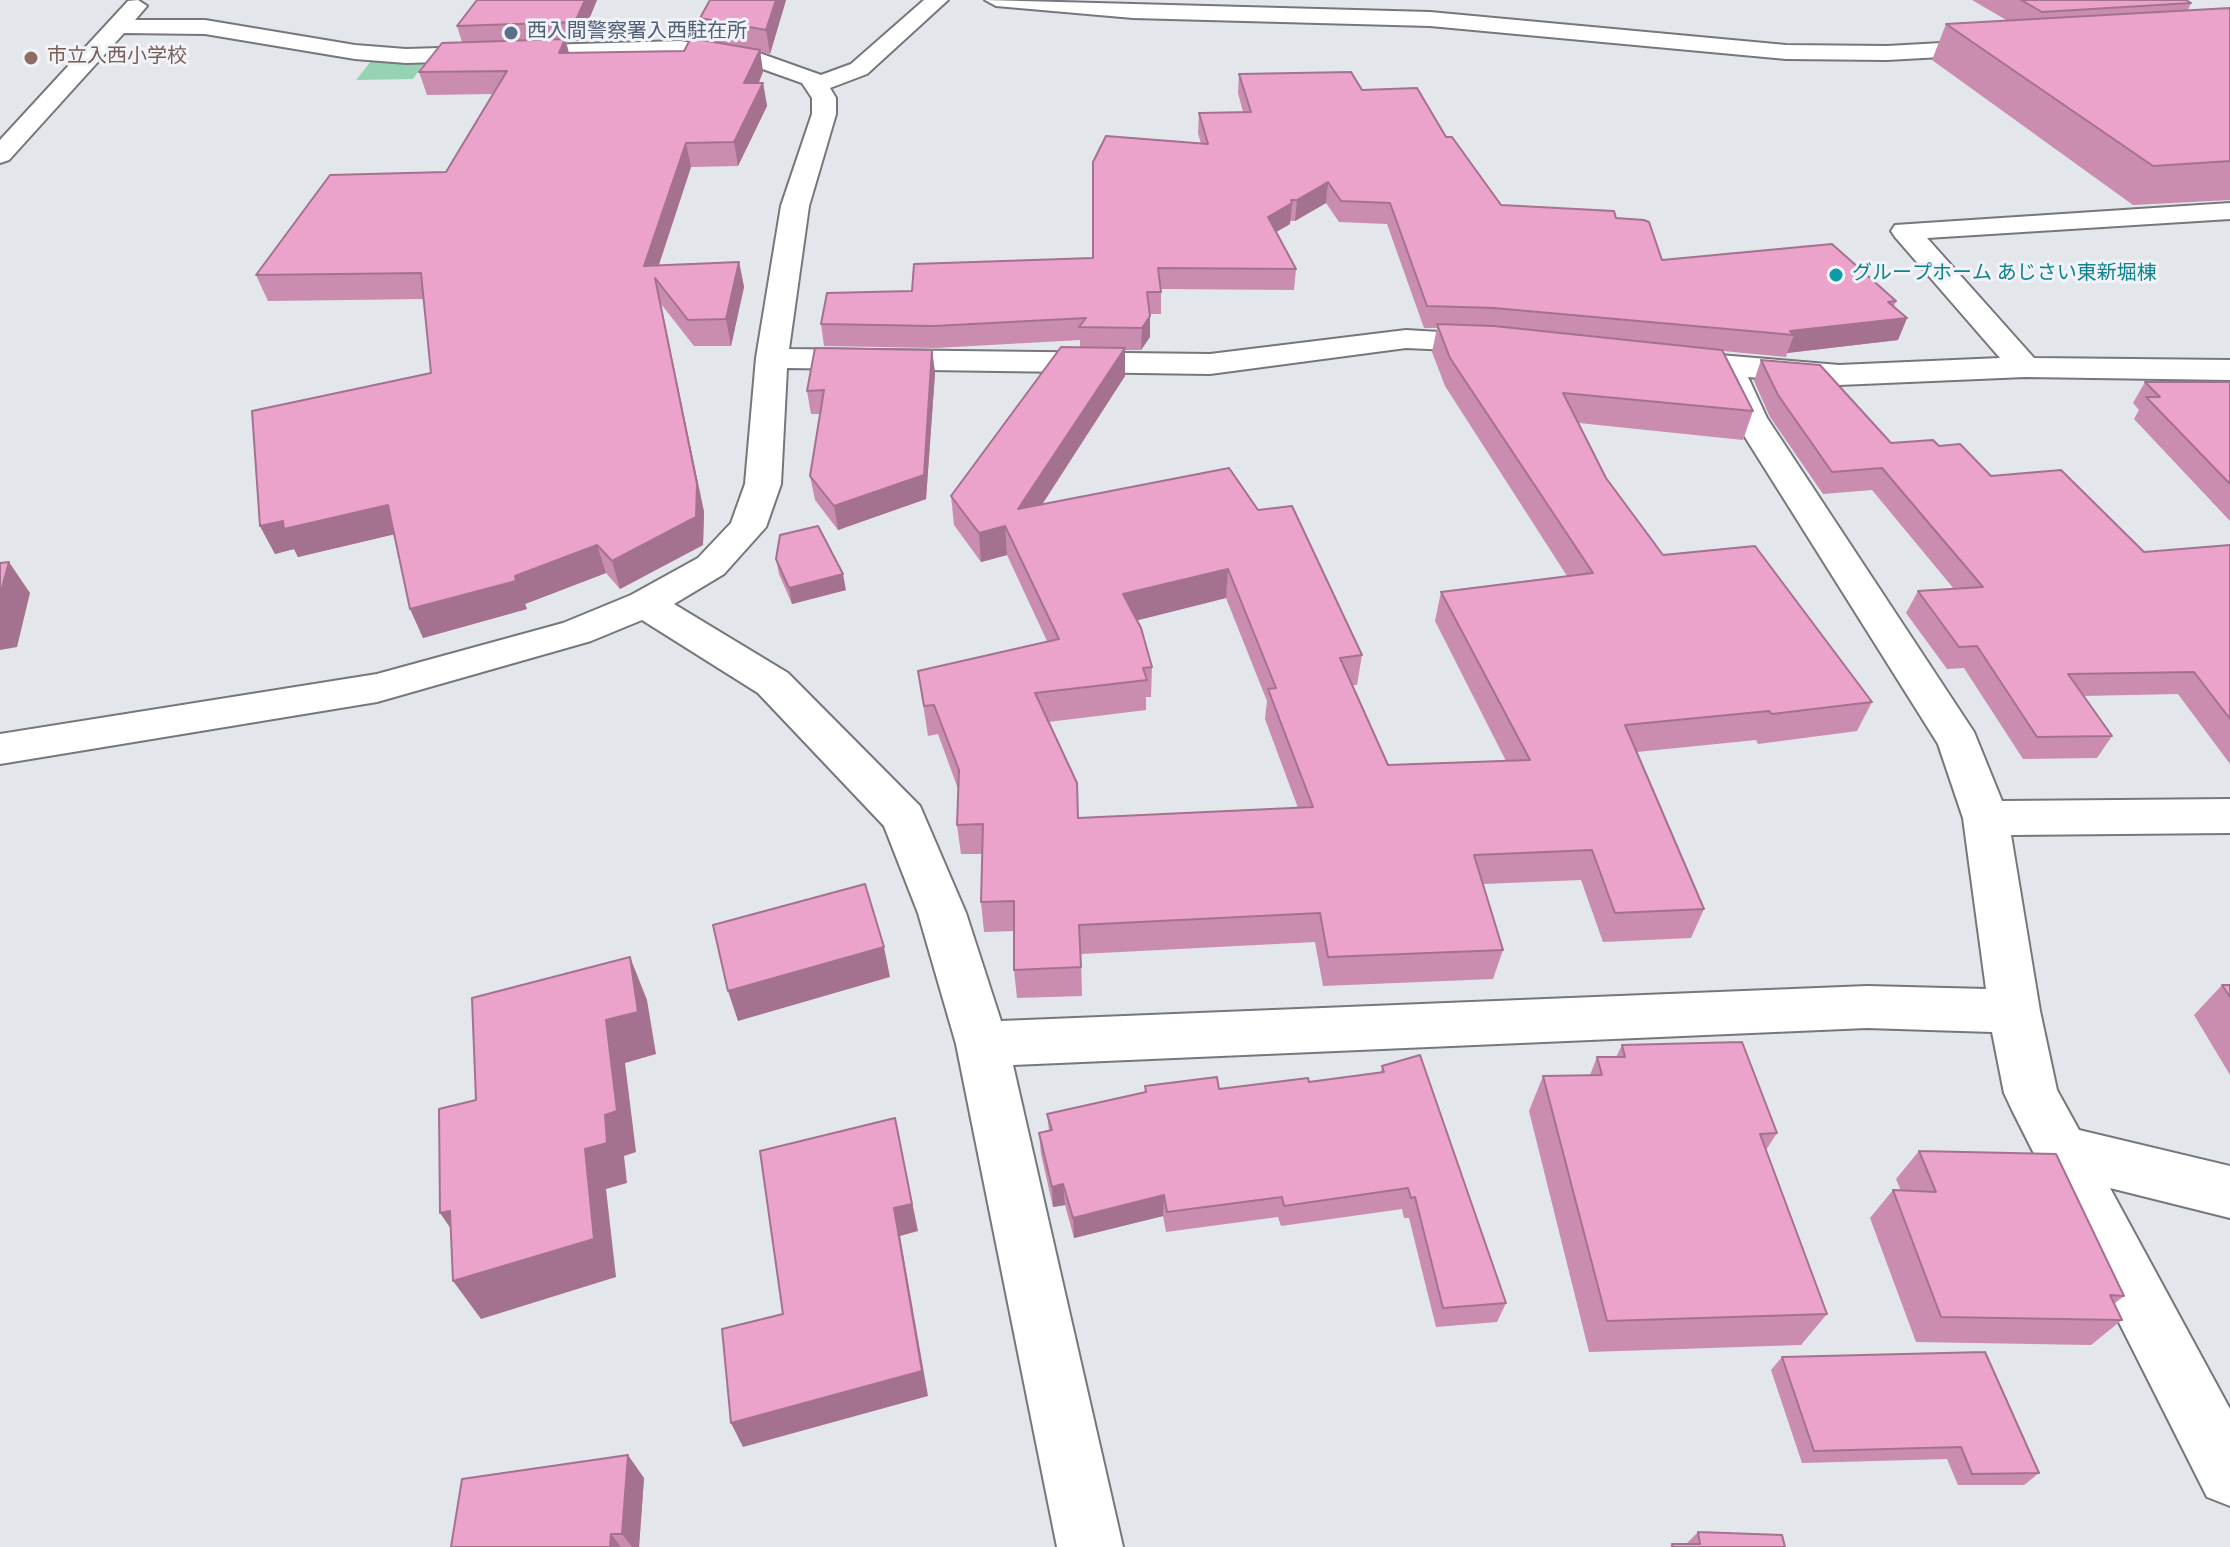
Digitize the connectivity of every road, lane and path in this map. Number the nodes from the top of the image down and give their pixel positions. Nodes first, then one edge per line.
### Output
1 (142, 0) edge
2 (937, 0) edge
3 (996, 0) edge
4 (117, 26) junction
5 (2014, 45) edge
6 (817, 85) junction
7 (10, 134) edge
8 (0, 155) edge
9 (2230, 211) edge
10 (1519, 346) edge
11 (772, 358) junction
12 (1638, 358) edge
13 (1728, 367) junction
14 (2025, 367) junction
15 (2230, 370) edge
16 (645, 604) junction
17 (0, 749) edge
18 (2230, 816) edge
19 (1986, 818) junction
20 (2014, 1011) junction
21 (982, 1044) junction
22 (2064, 1151) junction
23 (2230, 1192) edge
24 (2230, 1474) edge
25 (1090, 1547) edge

1 - 4 street
2 - 6 street
3 - 5 street
4 - 6 street
4 - 7 street
6 - 11 street
7 - 8 street
9 - 14 street
10 - 11 street
11 - 16 street
12 - 13 street
13 - 14 street
13 - 19 street
14 - 15 street
16 - 17 street
16 - 21 street
18 - 19 street
19 - 20 street
20 - 21 street
20 - 22 street
21 - 25 street
22 - 23 street
22 - 24 street

